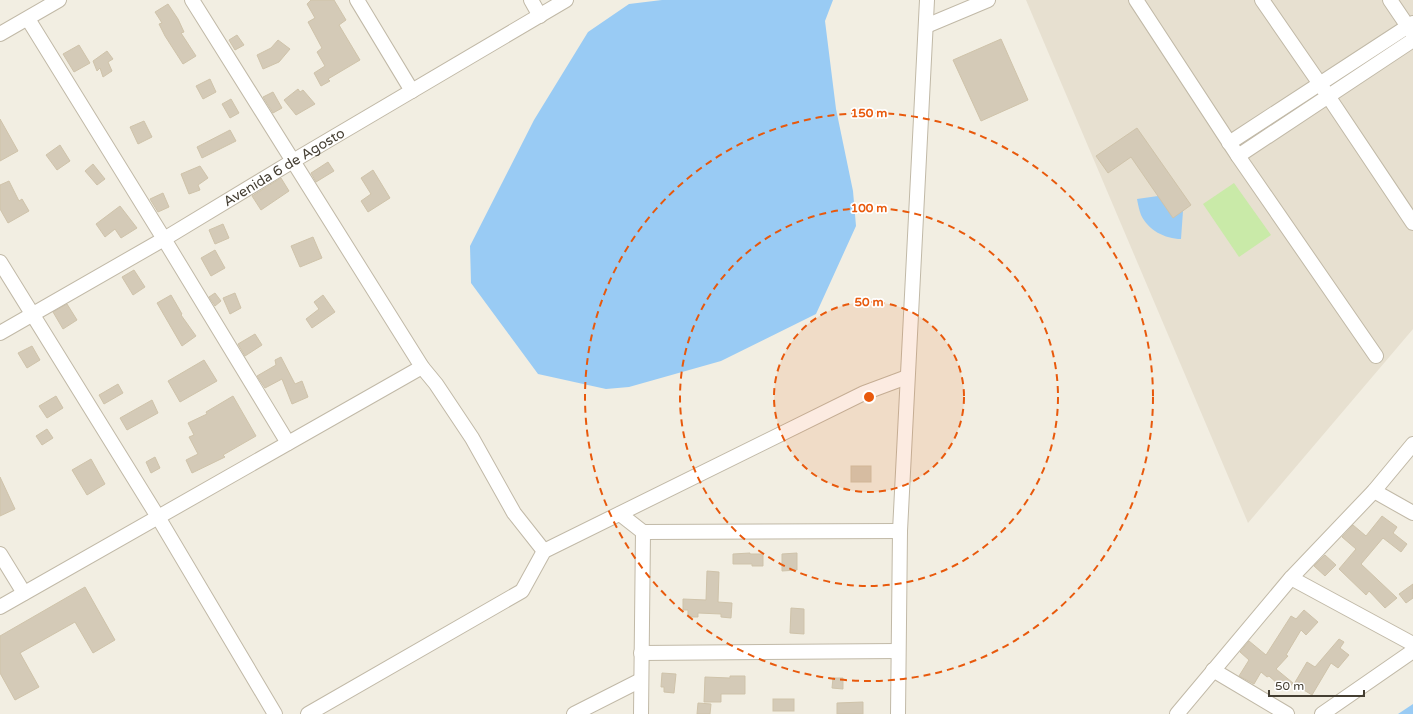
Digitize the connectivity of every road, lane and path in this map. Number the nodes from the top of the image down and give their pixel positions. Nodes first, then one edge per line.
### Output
1 (59, 0) edge
2 (192, 0) edge
3 (357, 0) edge
4 (531, 0) edge
5 (566, 0) edge
6 (927, 0) edge
7 (988, 0) edge
8 (1136, 0) edge
9 (1262, 0) edge
10 (1390, 0) edge
11 (540, 16) junction
12 (28, 19) junction
13 (926, 26) junction
14 (1411, 28) edge
15 (0, 34) edge
16 (1413, 40) edge
17 (1320, 84) junction
18 (412, 91) junction
19 (1328, 96) junction
20 (1229, 142) junction
21 (1238, 156) junction
22 (292, 161) junction
23 (1413, 223) edge
24 (164, 239) junction
25 (0, 262) edge
26 (32, 315) junction
27 (0, 333) edge
28 (1376, 356) dead end
29 (422, 368) junction
30 (907, 377) junction
31 (288, 444) junction
32 (1413, 444) edge
33 (1374, 491) junction
34 (1413, 513) edge
35 (620, 514) junction
36 (158, 517) junction
37 (900, 531) junction
38 (643, 532) junction
39 (544, 551) junction
40 (0, 554) edge
41 (1291, 578) junction
42 (24, 593) junction
43 (0, 607) edge
44 (1413, 644) edge
45 (1413, 651) edge
46 (898, 652) junction
47 (641, 653) junction
48 (1213, 670) junction
49 (641, 680) junction
50 (275, 714) edge
51 (308, 714) edge
52 (574, 714) edge
53 (641, 714) edge
54 (898, 714) edge
55 (1178, 714) edge
56 (1287, 714) edge
57 (1322, 714) edge

1 - 12 street
2 - 22 street
3 - 18 street
4 - 11 street
5 - 11 street, Avenida 6 de Agosto
6 - 13 street
7 - 13 street
8 - 20 street
9 - 17 street
10 - 14 street
11 - 18 street, Avenida 6 de Agosto
12 - 15 street
12 - 24 street
13 - 30 street
14 - 17 street
16 - 19 street
17 - 19 street
17 - 20 street
18 - 22 street, Avenida 6 de Agosto
19 - 21 street
19 - 23 street
20 - 21 street
21 - 28 street
22 - 24 street, Avenida 6 de Agosto
22 - 29 street
24 - 26 street, Avenida 6 de Agosto
24 - 31 street
25 - 26 street
26 - 27 street, Avenida 6 de Agosto
26 - 36 street
29 - 31 street
29 - 39 street
30 - 35 street
30 - 37 street
31 - 36 street
32 - 33 street
33 - 34 street
33 - 41 street
35 - 38 street
35 - 39 street
36 - 42 street
36 - 50 street
37 - 38 street
37 - 46 street
38 - 47 street
39 - 51 street
40 - 42 street
41 - 44 street
41 - 48 street
42 - 43 street
45 - 57 street
46 - 47 street
46 - 54 street
47 - 49 street
48 - 55 street
48 - 56 street
49 - 52 street
49 - 53 street

